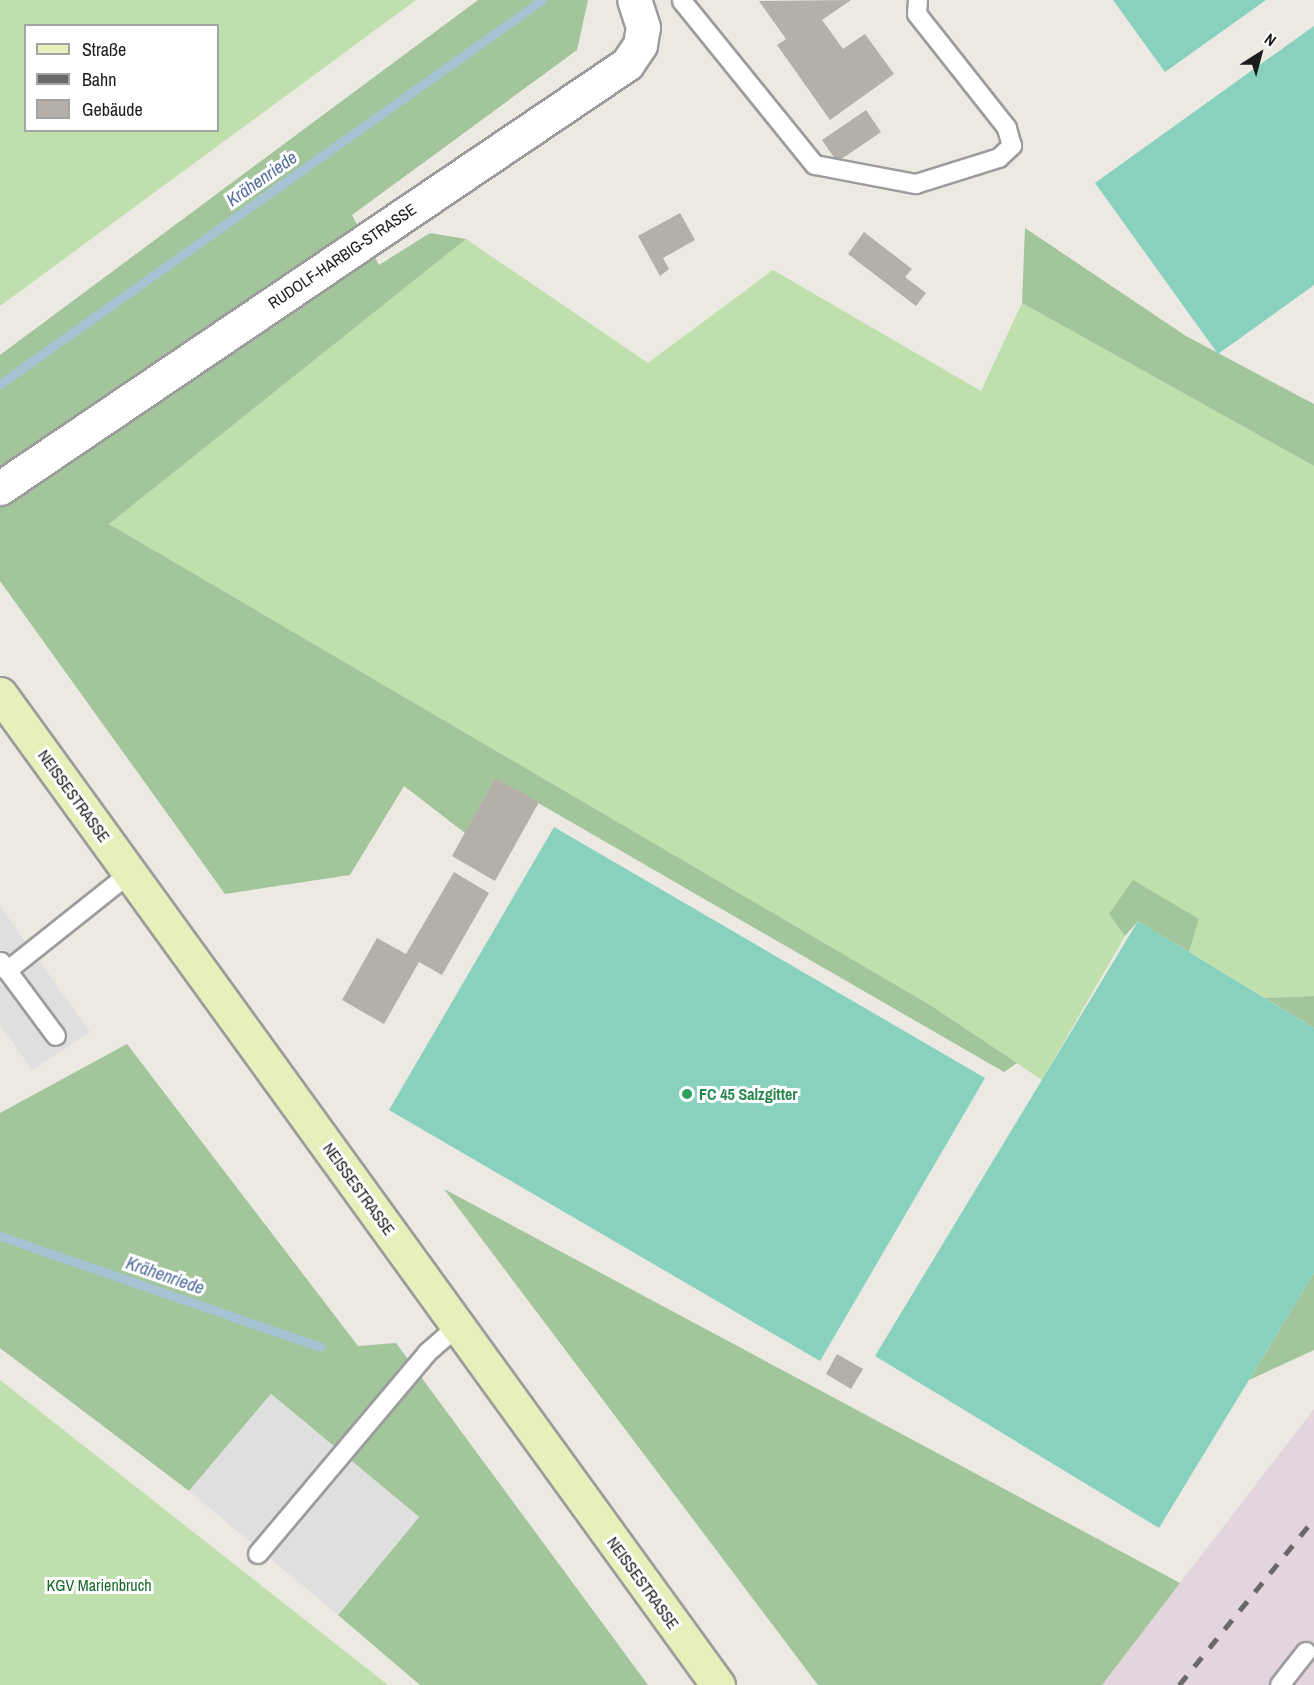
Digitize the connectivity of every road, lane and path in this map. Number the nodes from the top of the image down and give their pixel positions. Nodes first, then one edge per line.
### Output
1 (634, 0) edge
2 (918, 0) edge
3 (682, 1) edge
4 (0, 488) edge
5 (0, 694) edge
6 (130, 873) junction
7 (4, 965) edge
8 (56, 1036) dead end
9 (458, 1326) junction
10 (258, 1554) dead end
11 (1306, 1652) dead end
12 (718, 1685) edge
13 (1280, 1685) edge

1 - 4 street, RUDOLF-HARBIG-STRASSE
2 - 3 lane
5 - 6 street, NEISSESTRASSE
6 - 7 lane
6 - 9 street, NEISSESTRASSE
7 - 8 lane
9 - 10 lane
9 - 12 street, NEISSESTRASSE
11 - 13 lane

